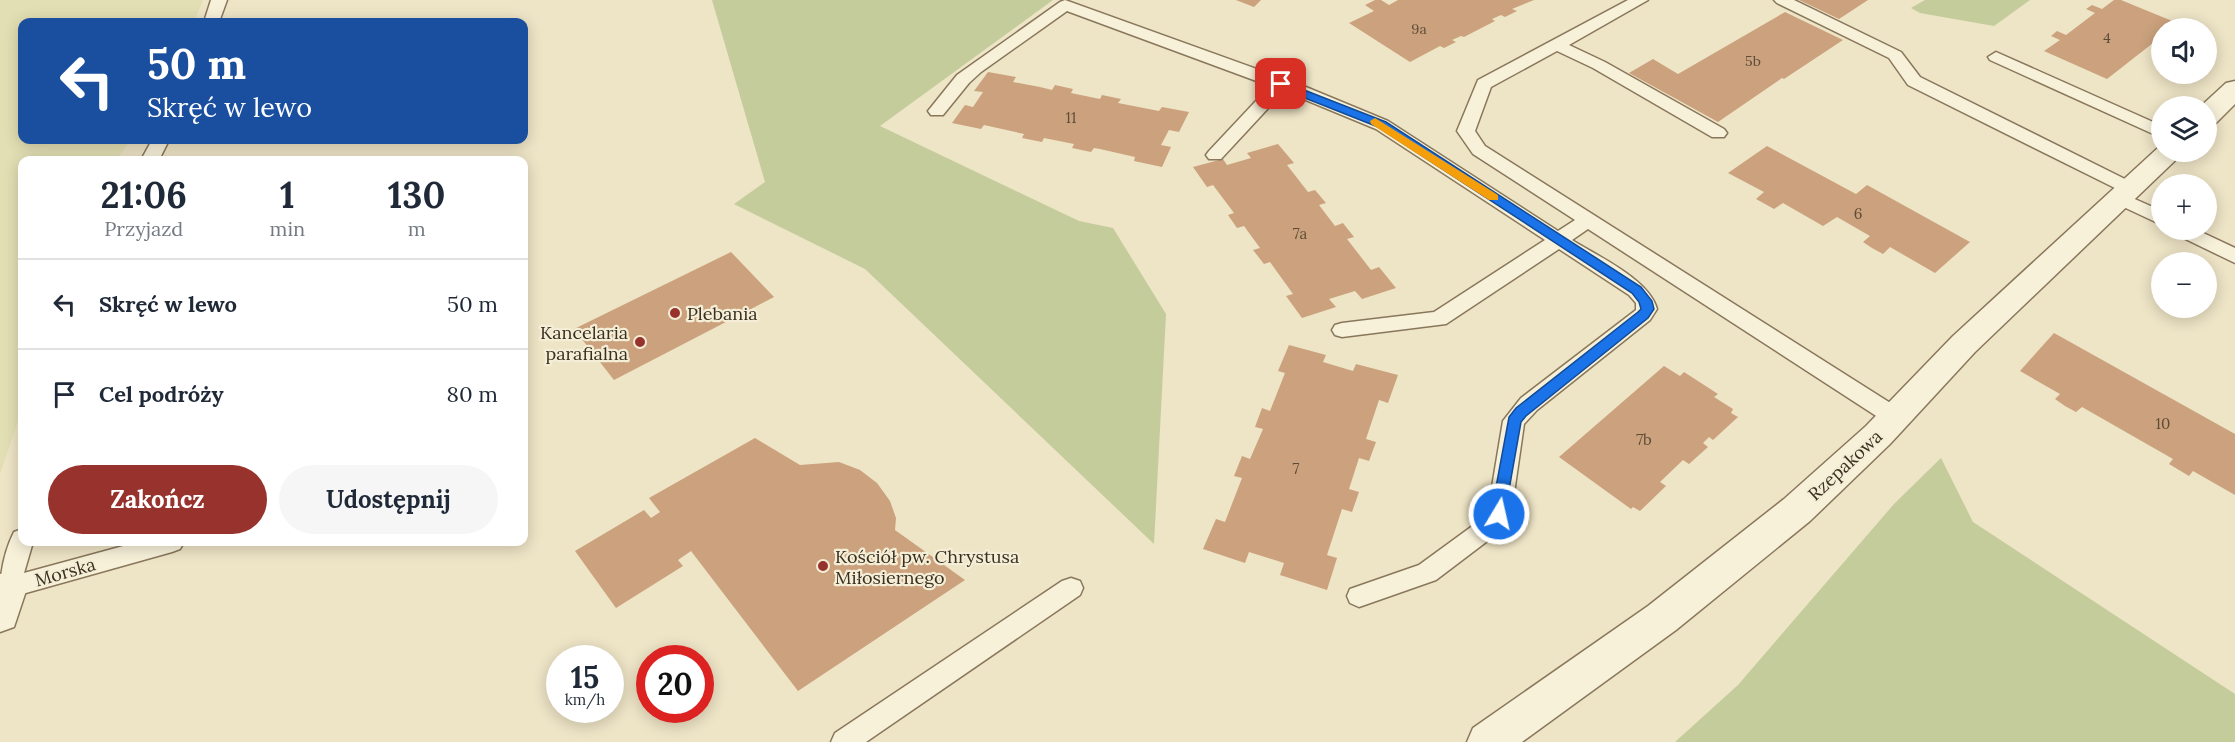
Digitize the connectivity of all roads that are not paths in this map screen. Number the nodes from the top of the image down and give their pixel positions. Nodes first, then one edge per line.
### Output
1 (219, 0) edge
2 (1640, 0) edge
3 (1782, 0) edge
4 (1069, 2) edge
5 (213, 18) edge
6 (1557, 45) junction
7 (1996, 57) dead end
8 (1281, 84) junction
9 (2235, 89) edge
10 (2217, 106) edge
11 (936, 111) dead end
12 (2151, 128) edge
13 (1718, 133) dead end
14 (1215, 155) dead end
15 (2160, 162) edge
16 (2126, 194) junction
17 (2151, 211) edge
18 (1588, 220) junction
19 (1558, 240) junction
20 (2202, 240) edge
21 (2235, 256) edge
22 (1342, 330) dead end
23 (1896, 417) junction
24 (20, 546) edge
25 (161, 546) edge
26 (1071, 588) dead end
27 (1359, 596) dead end
28 (4, 602) edge
29 (844, 742) edge
30 (1488, 742) edge

1 - 5 lane
2 - 6 lane
3 - 16 lane
4 - 8 lane
4 - 11 lane
6 - 13 lane
6 - 18 lane
7 - 12 lane
8 - 14 lane
8 - 19 lane
9 - 10 street
15 - 16 street, Rzepakowa
16 - 17 lane
16 - 23 street, Rzepakowa
18 - 19 lane
18 - 23 lane
19 - 22 lane
19 - 27 lane
20 - 21 lane
23 - 30 street, Rzepakowa
24 - 28 lane, Morska
25 - 28 lane, Morska
26 - 29 lane

